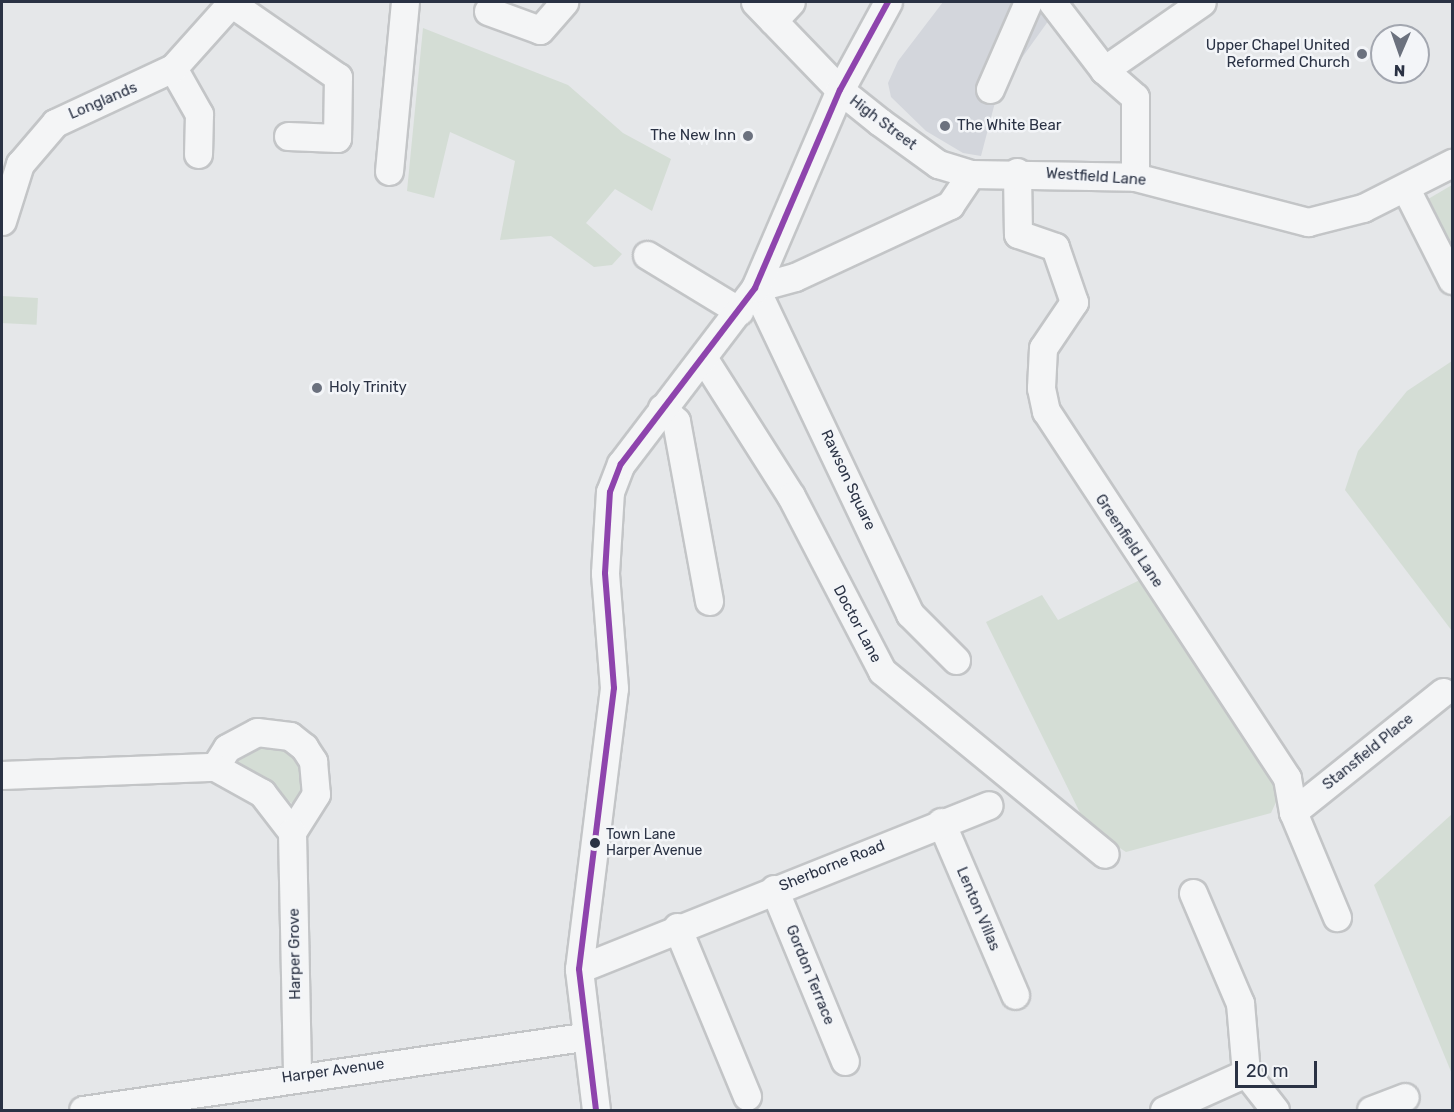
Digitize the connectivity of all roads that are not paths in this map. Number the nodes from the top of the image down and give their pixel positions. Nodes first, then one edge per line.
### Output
1 (231, 2) edge
2 (405, 2) edge
3 (564, 2) edge
4 (755, 2) edge
5 (888, 2) edge
6 (1028, 2) edge
7 (1052, 2) edge
8 (1202, 2) edge
9 (488, 11) dead end
10 (782, 11) edge
11 (172, 68) junction
12 (1104, 70) junction
13 (990, 89) dead end
14 (840, 90) junction
15 (288, 136) dead end
16 (198, 154) dead end
17 (1452, 163) edge
18 (389, 171) dead end
19 (1017, 172) junction
20 (971, 174) junction
21 (1135, 177) junction
22 (1406, 189) junction
23 (2, 221) edge
24 (647, 255) dead end
25 (1452, 280) edge
26 (756, 288) junction
27 (738, 312) junction
28 (704, 359) junction
29 (662, 408) junction
30 (709, 601) dead end
31 (956, 660) dead end
32 (1443, 692) dead end
33 (215, 768) junction
34 (2, 776) edge
35 (988, 805) dead end
36 (1293, 812) junction
37 (941, 822) junction
38 (292, 832) junction
39 (1105, 854) dead end
40 (774, 889) junction
41 (1193, 893) dead end
42 (1337, 917) dead end
43 (677, 927) junction
44 (579, 969) junction
45 (1015, 995) dead end
46 (583, 1037) junction
47 (845, 1061) dead end
48 (1246, 1073) junction
49 (297, 1076) junction
50 (747, 1096) dead end
51 (1405, 1097) dead end
52 (83, 1110) edge
53 (596, 1110) edge
54 (1164, 1110) edge
55 (1275, 1110) edge
56 (1371, 1110) edge

1 - 11 street, Longlands
1 - 15 street
2 - 18 street
3 - 9 street
4 - 10 street, High Street
5 - 14 street
6 - 13 street
7 - 12 street
8 - 12 street
10 - 14 street, High Street
11 - 16 street
11 - 23 street, Longlands
12 - 21 street
14 - 20 street, High Street
14 - 26 street
17 - 22 street, Westfield Lane
19 - 20 street, Westfield Lane
19 - 21 street, Westfield Lane
19 - 36 street, Greenfield Lane
20 - 26 street
21 - 22 street, Westfield Lane
22 - 25 street
24 - 27 street
26 - 27 street
26 - 31 street, Rawson Square
27 - 28 street
28 - 29 street
28 - 39 street, Doctor Lane
29 - 30 street
29 - 44 street
32 - 36 street, Stansfield Place
33 - 34 street
33 - 38 street
33 - 38 street
35 - 37 street, Sherborne Road
36 - 42 street, Greenfield Lane
37 - 40 street, Sherborne Road
37 - 45 street, Lenton Villas
38 - 49 street, Harper Grove
40 - 43 street, Sherborne Road
40 - 47 street, Gordon Terrace
41 - 48 street
43 - 44 street, Sherborne Road
43 - 50 street
44 - 46 street
46 - 49 street, Harper Avenue
46 - 53 street
48 - 54 street
48 - 55 street
49 - 52 street, Harper Avenue
51 - 56 street

